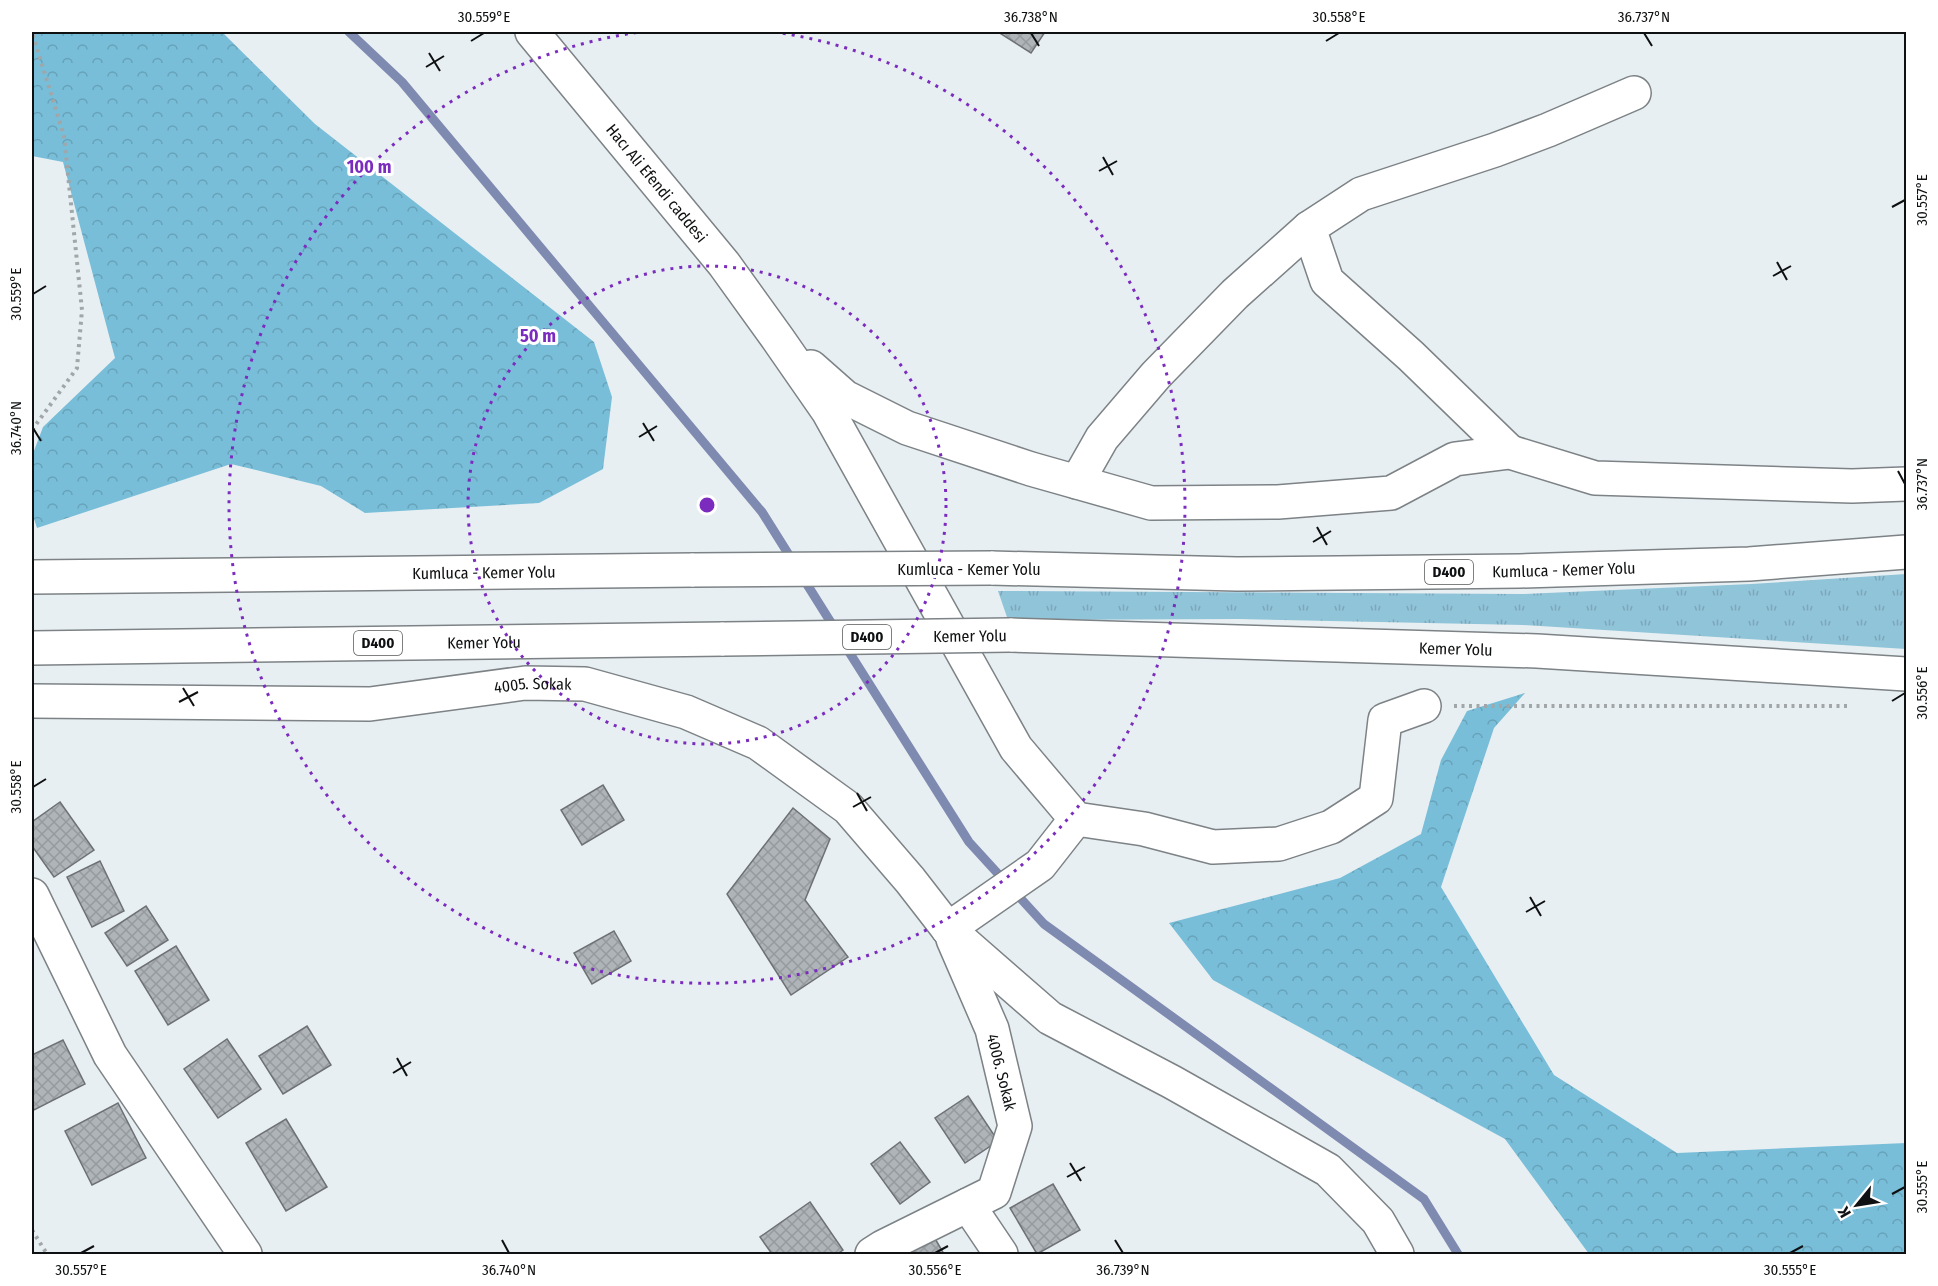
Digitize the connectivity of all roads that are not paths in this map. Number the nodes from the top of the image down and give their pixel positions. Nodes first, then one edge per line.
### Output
1 (532, 32) edge
2 (1634, 93) dead end
3 (1309, 228) junction
4 (778, 339) junction
5 (1510, 452) junction
6 (1077, 482) junction
7 (1906, 484) edge
8 (1906, 552) edge
9 (32, 577) edge
10 (521, 641) junction
11 (32, 648) edge
12 (1906, 674) edge
13 (525, 683) junction
14 (32, 701) edge
15 (1424, 706) road end
16 (1076, 819) junction
17 (32, 895) edge
18 (948, 929) junction
19 (968, 1205) junction
20 (245, 1254) edge
21 (872, 1254) edge
22 (1001, 1254) edge
23 (1397, 1254) edge

1 - 4 main road, Hacı Ali Efendi caddesi
2 - 3 main road
3 - 5 main road
3 - 6 main road
4 - 6 main road
4 - 16 main road
5 - 6 main road
5 - 7 main road
8 - 9 main road, Kumluca - Kemer Yolu / D400, bridge
10 - 11 main road, Kemer Yolu / D400
10 - 12 main road, Kemer Yolu / D400, bridge
10 - 13 main road
13 - 14 main road, 4005. Sokak
13 - 18 main road, 4005. Sokak
15 - 16 main road
16 - 18 main road
17 - 20 main road
18 - 19 main road, 4006. Sokak
18 - 23 main road
19 - 21 main road, 4006. Sokak
19 - 22 main road

